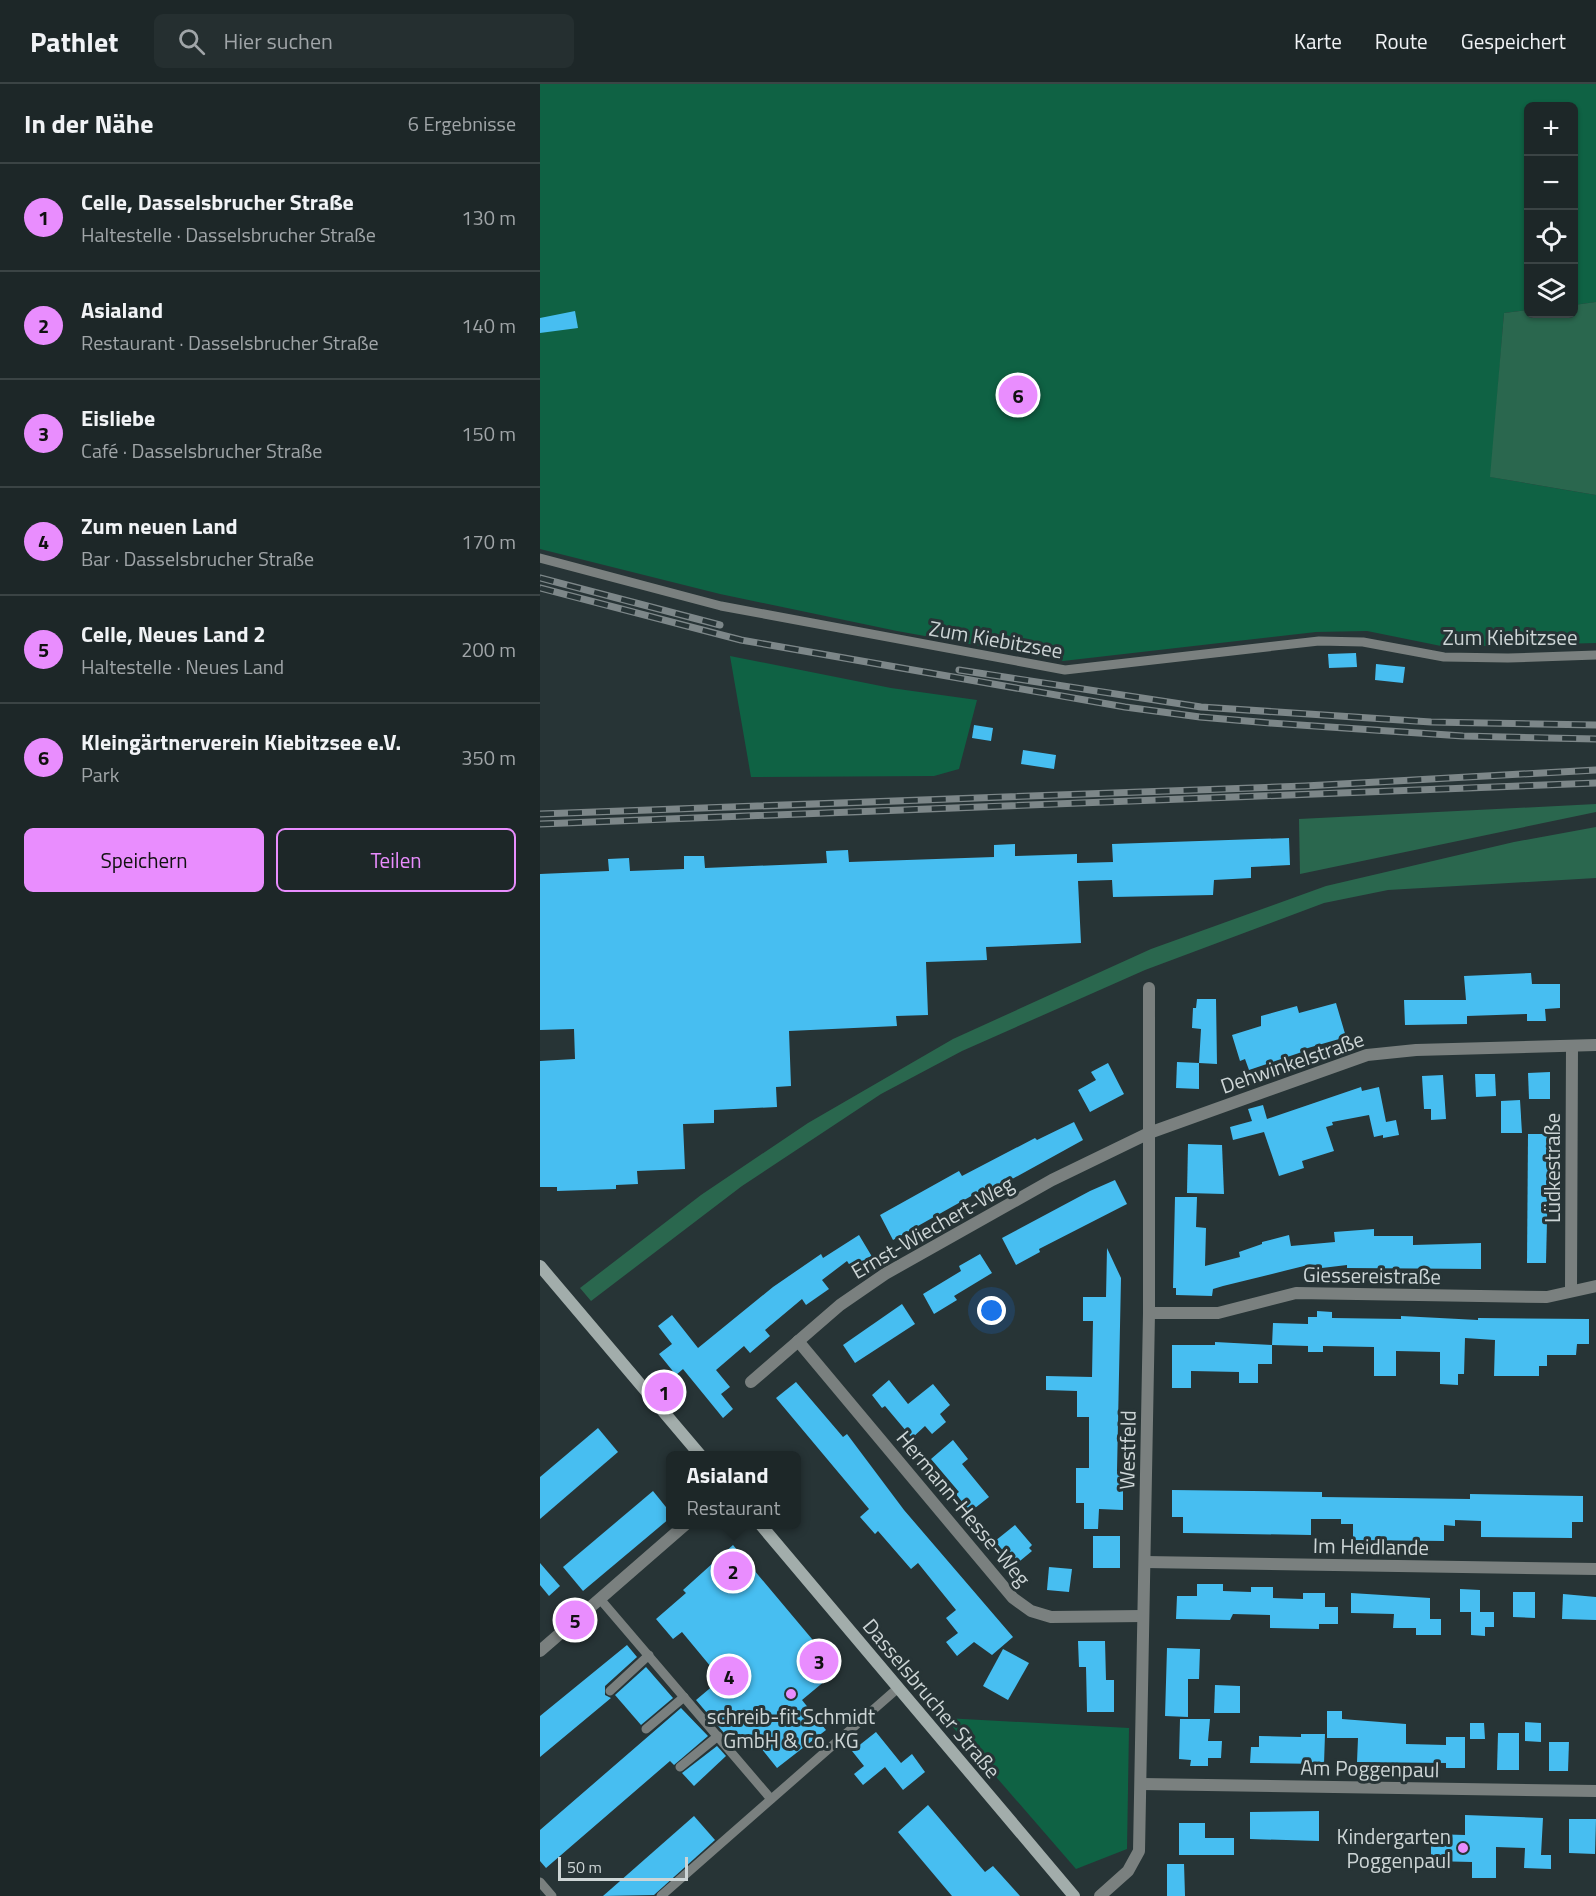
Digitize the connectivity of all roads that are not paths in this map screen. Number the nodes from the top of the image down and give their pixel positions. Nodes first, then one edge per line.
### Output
1 (540, 558) edge
2 (1596, 655) edge
3 (1149, 988) dead end
4 (1596, 1045) edge
5 (1572, 1046) junction
6 (1149, 1132) junction
7 (540, 1266) edge
8 (1596, 1286) edge
9 (1571, 1289) junction
10 (1149, 1313) junction
11 (798, 1341) junction
12 (751, 1382) dead end
13 (698, 1451) edge
14 (680, 1529) edge
15 (764, 1529) edge
16 (1145, 1562) junction
17 (1596, 1569) edge
18 (600, 1599) junction
19 (1143, 1616) junction
20 (540, 1652) edge
21 (648, 1656) junction
22 (898, 1688) junction
23 (610, 1691) dead end
24 (684, 1697) junction
25 (646, 1729) dead end
26 (718, 1736) junction
27 (680, 1767) dead end
28 (1142, 1784) junction
29 (1596, 1791) edge
30 (771, 1799) junction
31 (540, 1882) edge
32 (552, 1896) edge
33 (661, 1896) edge
34 (1074, 1896) edge
35 (1100, 1896) edge

1 - 2 lane, Zum Kiebitzsee
3 - 6 street, Westfeld
4 - 5 street, Dehwinkelstraße
5 - 6 street, Dehwinkelstraße
5 - 9 street, Lüdkestraße
6 - 10 street, Westfeld
6 - 11 street, Ernst-Wiechert-Weg
7 - 13 street
8 - 9 street, Giessereistraße
9 - 10 street, Giessereistraße
10 - 16 street, Westfeld
11 - 12 street, Ernst-Wiechert-Weg
11 - 19 street, Hermann-Hesse-Weg
14 - 18 street
15 - 22 street, Dasselsbrucher Straße
16 - 17 street, Im Heidlande
16 - 19 street, Westfeld
18 - 20 street
18 - 21 lane
19 - 28 street, Westfeld
21 - 23 lane
21 - 24 lane
22 - 30 lane
22 - 34 street, Dasselsbrucher Straße
24 - 25 lane
24 - 26 lane
26 - 27 lane
26 - 30 lane
28 - 29 street, Am Poggenpaul
28 - 35 street, Westfeld
30 - 33 lane
31 - 32 lane

